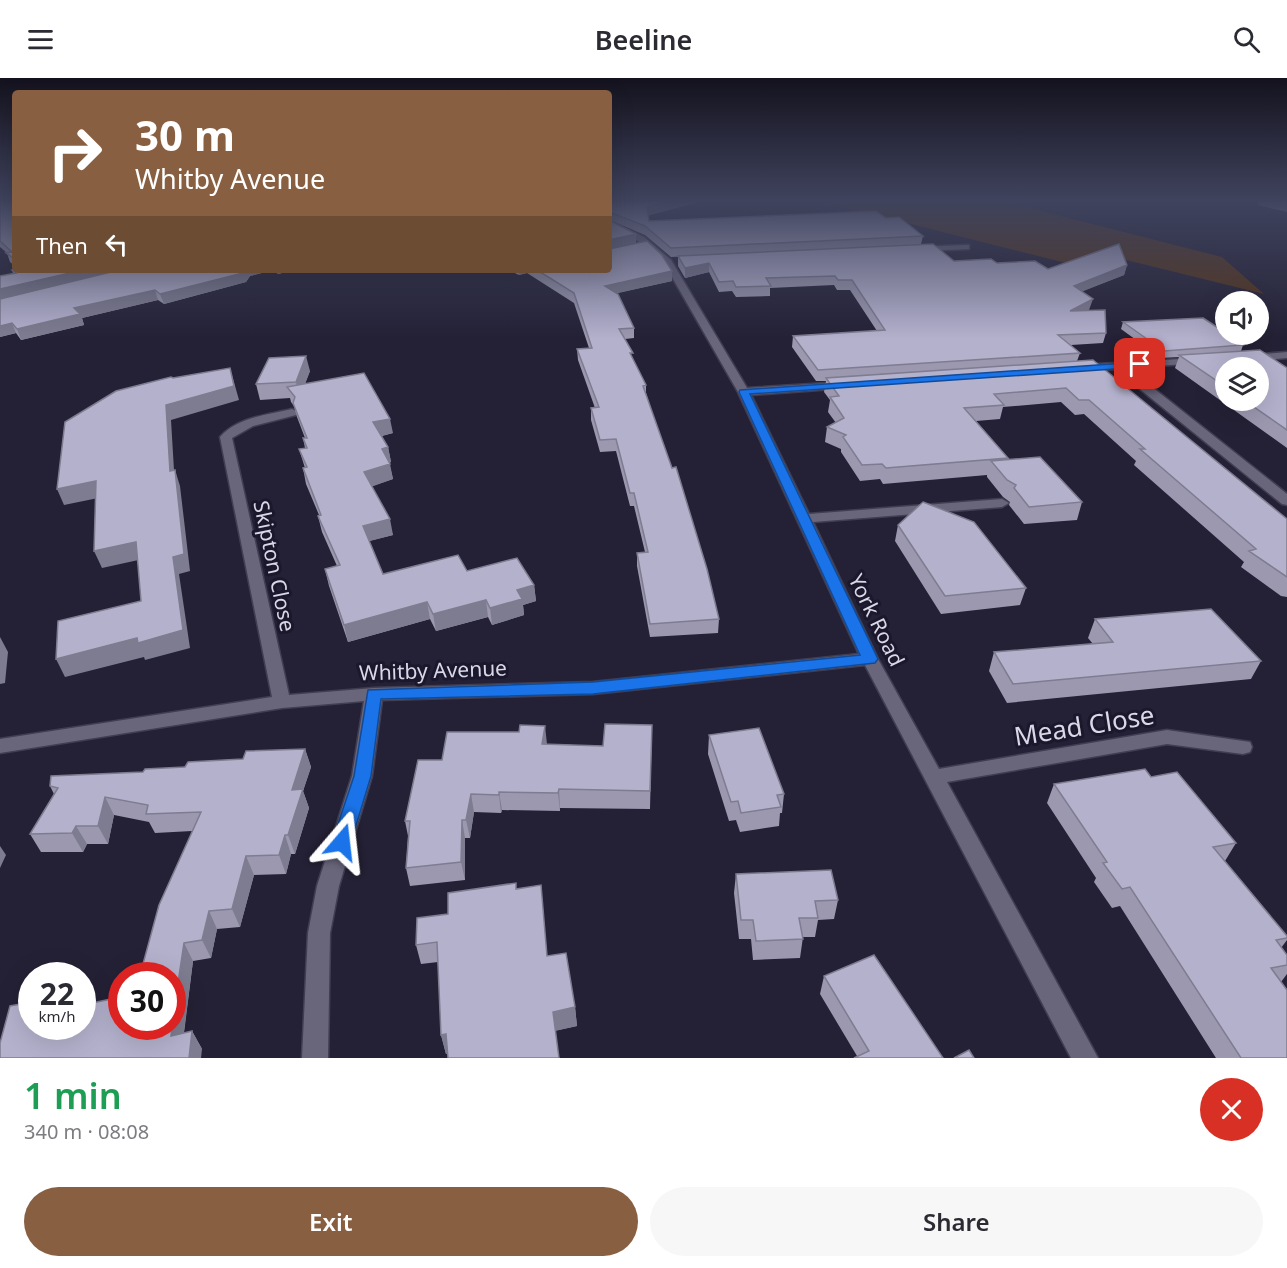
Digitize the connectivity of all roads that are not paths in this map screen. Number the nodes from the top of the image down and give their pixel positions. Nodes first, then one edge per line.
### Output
1 (647, 247) edge
2 (959, 248) dead end
3 (905, 250) edge
4 (1287, 355) edge
5 (1257, 357) edge
6 (1208, 360) edge
7 (1118, 366) junction
8 (1072, 369) edge
9 (861, 384) edge
10 (744, 392) junction
11 (292, 413) edge
12 (1287, 501) edge
13 (1002, 503) dead end
14 (804, 519) junction
15 (870, 659) junction
16 (374, 694) junction
17 (282, 702) junction
18 (0, 746) edge
19 (1243, 747) dead end
20 (934, 777) junction
21 (315, 1058) edge
22 (1085, 1058) edge

1 - 10 street, York Road
2 - 3 street
4 - 5 street
6 - 7 street
7 - 8 street
7 - 12 street
9 - 10 street
10 - 14 street, York Road
11 - 17 street, Skipton Close
13 - 14 street
14 - 15 street, York Road
15 - 16 street, Whitby Avenue
15 - 20 street, York Road
16 - 17 street, Whitby Avenue
16 - 21 street
17 - 18 street, Whitby Avenue
19 - 20 street, Mead Close
20 - 22 street, York Road

